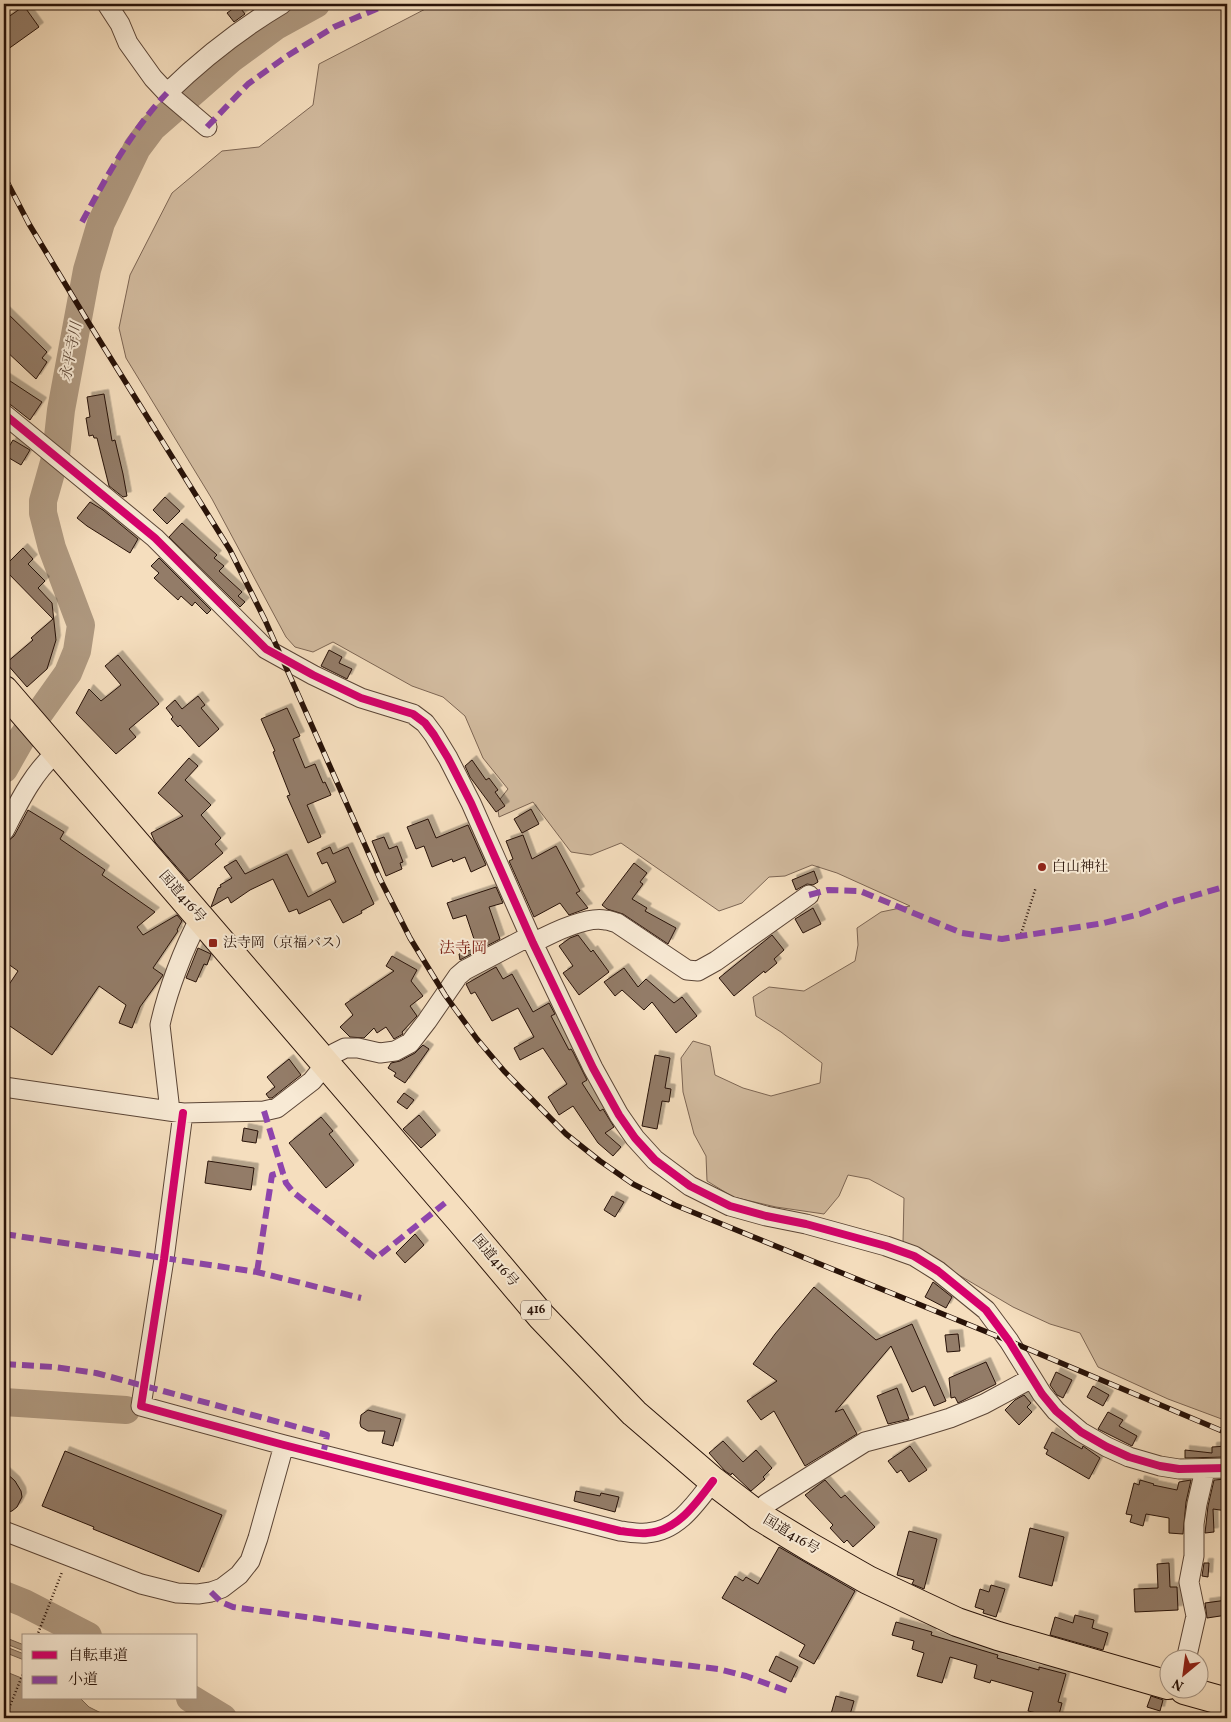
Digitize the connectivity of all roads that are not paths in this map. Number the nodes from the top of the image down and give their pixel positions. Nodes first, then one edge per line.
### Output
1 (108, 4) edge
2 (282, 4) edge
3 (170, 95) junction
4 (205, 125) dead end
5 (4, 414) edge
6 (10, 696) edge
7 (52, 746) junction
8 (4, 831) edge
9 (809, 895) dead end
10 (200, 918) junction
11 (531, 940) junction
12 (326, 1065) junction
13 (4, 1087) edge
14 (176, 1112) junction
15 (1032, 1378) junction
16 (284, 1445) junction
17 (1227, 1468) edge
18 (1205, 1470) junction
19 (713, 1481) junction
20 (759, 1516) junction
21 (4, 1531) edge
22 (1188, 1650) edge
23 (1158, 1682) edge
24 (1208, 1697) edge
25 (1227, 1702) edge

1 - 3 street
2 - 3 street
3 - 4 street
5 - 11 street
6 - 7 highway, 国道416号 / 416
7 - 8 street
7 - 10 highway, 国道416号 / 416
9 - 11 street
10 - 12 highway, 国道416号 / 416
10 - 14 street
11 - 12 street
11 - 15 street
12 - 14 street
12 - 19 highway, 国道416号 / 416
13 - 14 street
14 - 16 street
15 - 18 street
15 - 20 street
16 - 19 street
16 - 21 street
17 - 18 street
18 - 22 street
19 - 20 highway, 国道416号 / 416
20 - 23 highway, 国道416号 / 416
24 - 25 highway

